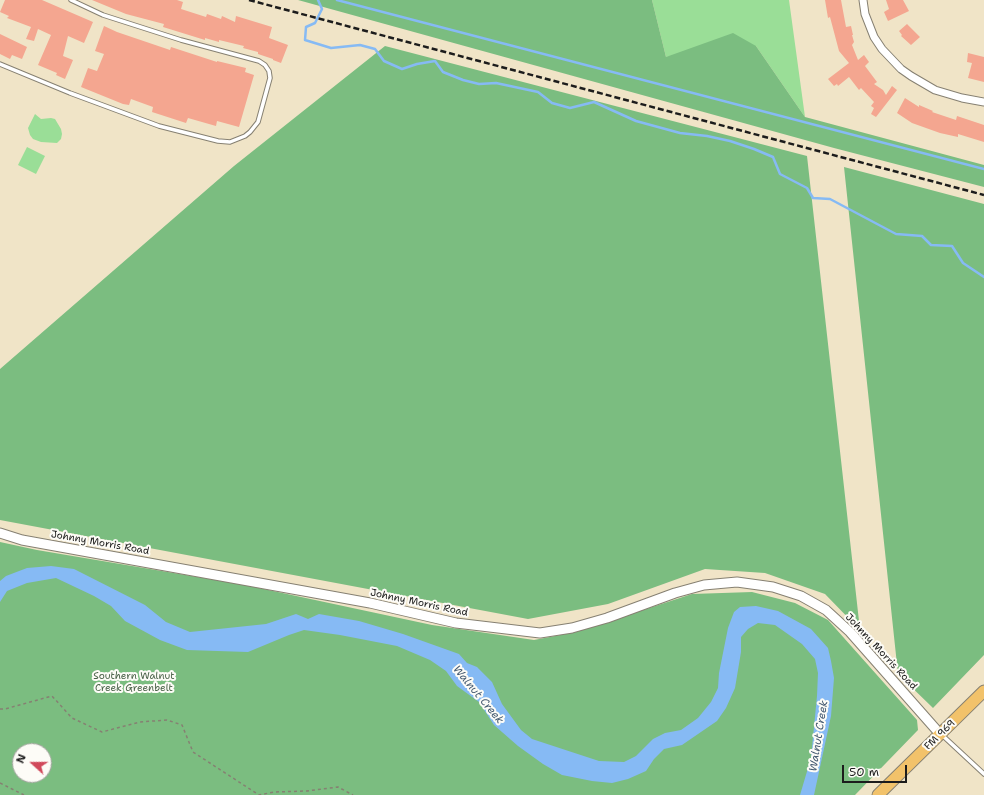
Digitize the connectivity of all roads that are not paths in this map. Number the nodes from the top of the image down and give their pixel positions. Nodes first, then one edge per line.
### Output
1 (71, 0) edge
2 (863, 0) edge
3 (0, 64) edge
4 (984, 102) edge
5 (0, 533) edge
6 (984, 691) edge
7 (940, 734) junction
8 (984, 774) edge
9 (878, 795) edge

1 - 3 lane
2 - 4 street
5 - 7 street, Johnny Morris Road
6 - 7 main road, FM 969 / FM 969
7 - 8 lane
7 - 9 main road, FM 969 / FM 969

